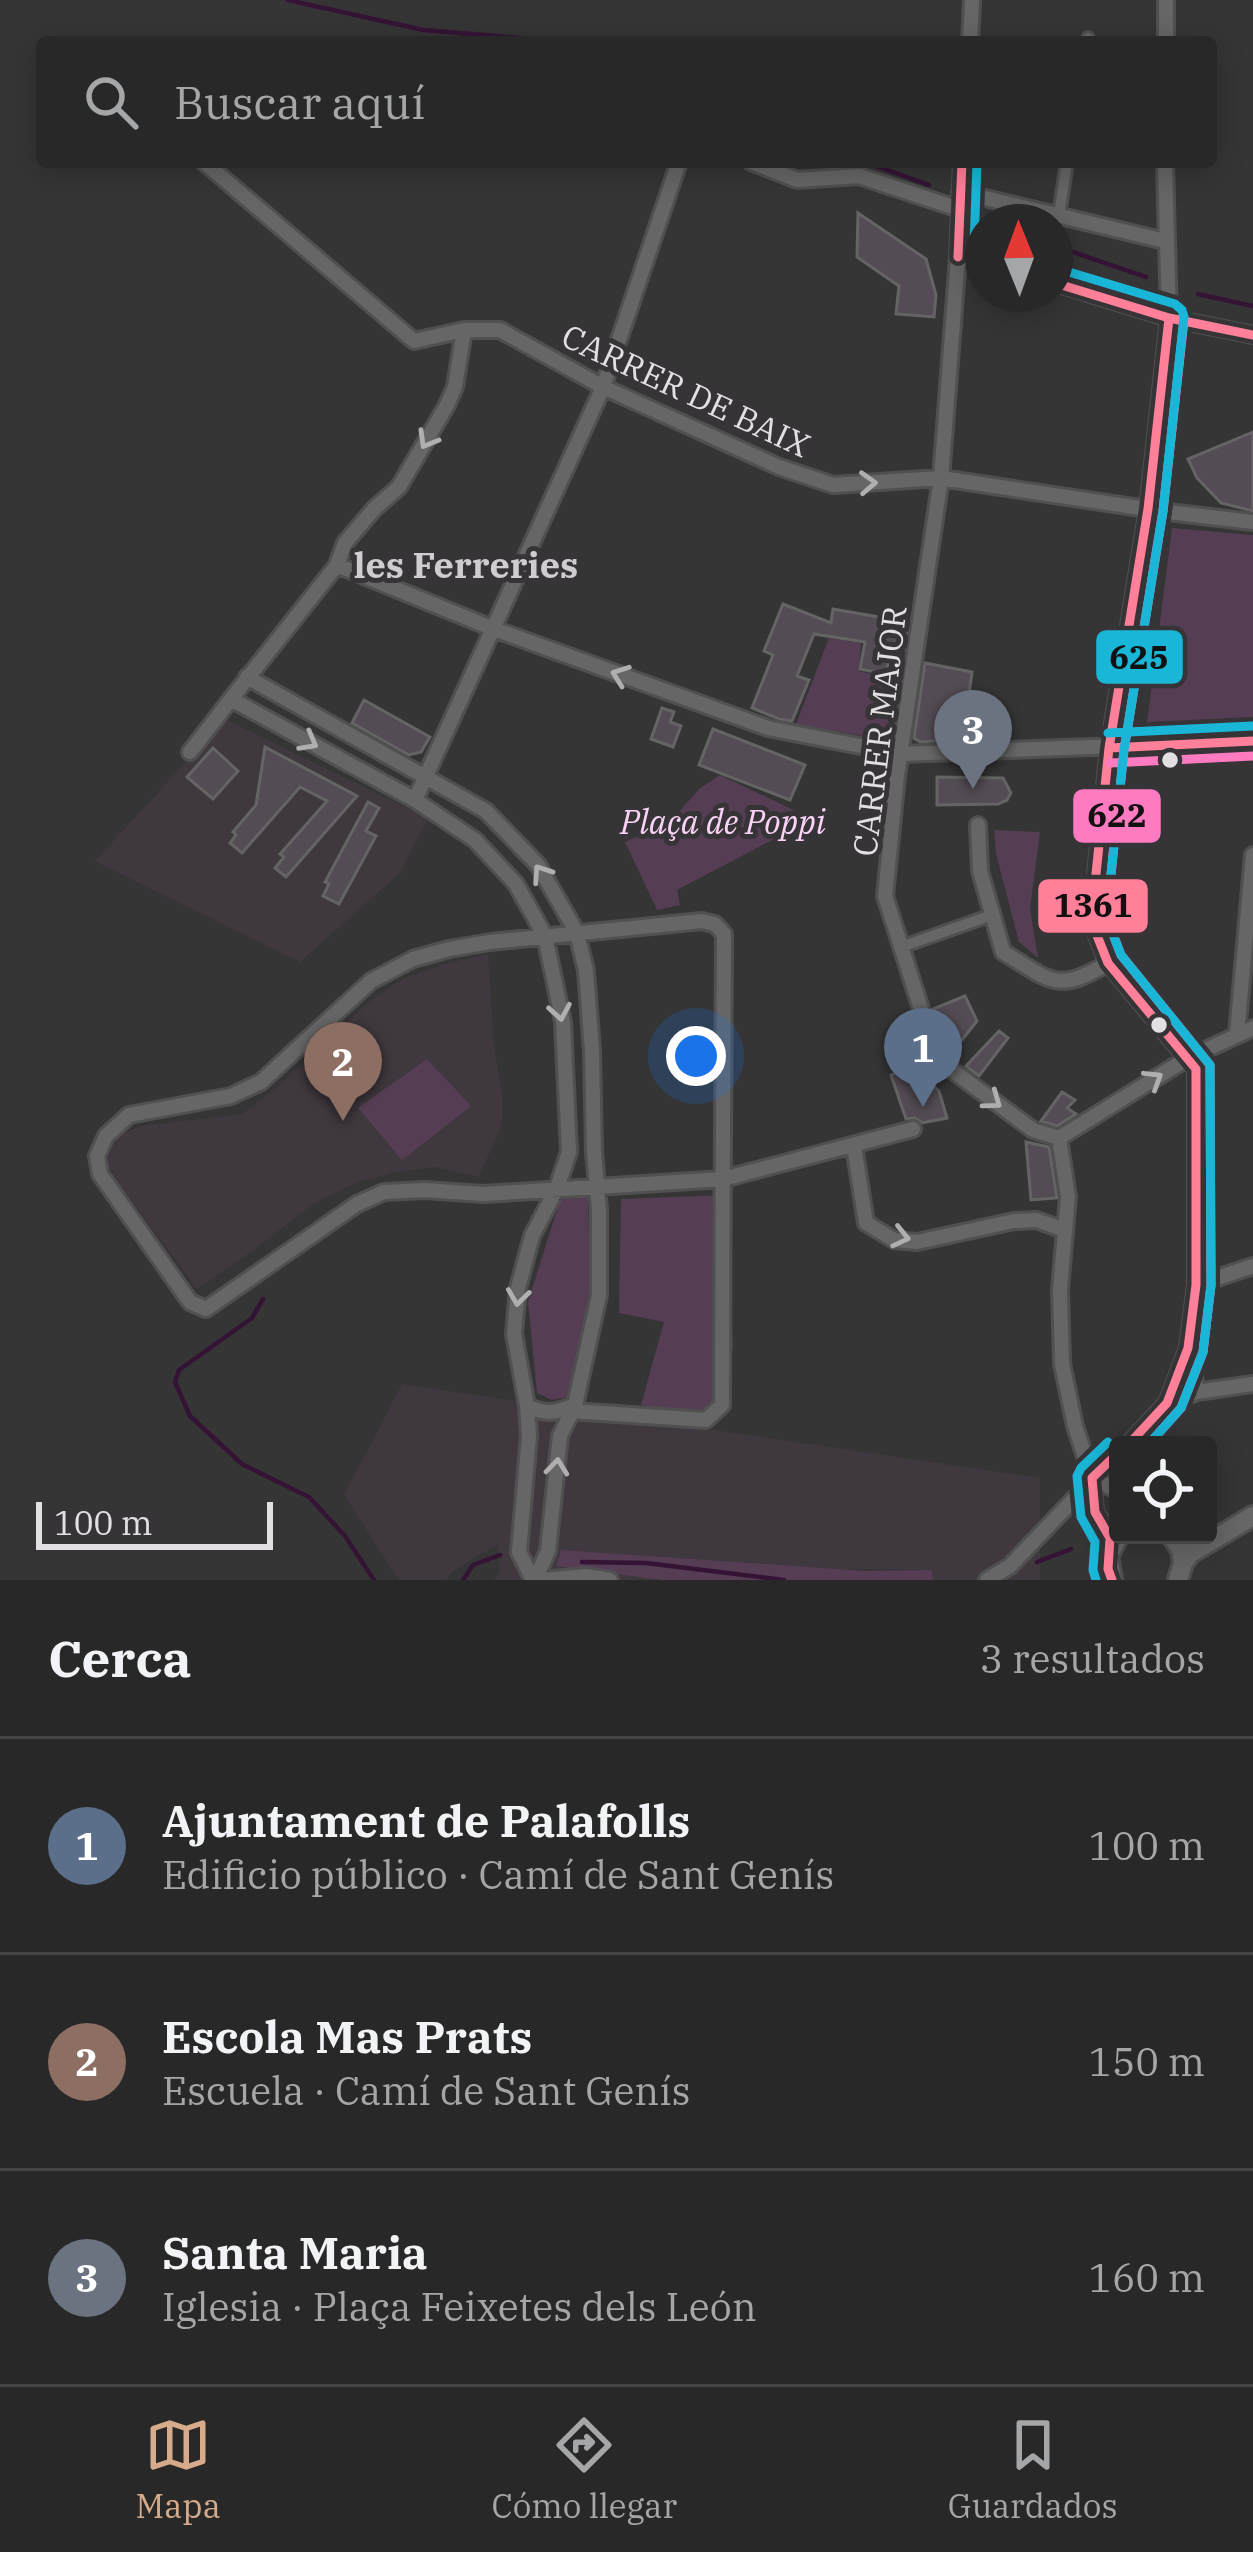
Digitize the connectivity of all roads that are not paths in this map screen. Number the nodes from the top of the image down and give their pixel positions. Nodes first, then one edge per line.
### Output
1 (972, 0) edge
2 (1166, 0) edge
3 (970, 36) edge
4 (1166, 36) edge
5 (211, 168) edge
6 (678, 168) edge
7 (766, 168) edge
8 (962, 168) edge
9 (1066, 168) edge
10 (1166, 168) edge
11 (960, 192) junction
12 (1011, 204) edge
13 (1060, 204) edge
14 (959, 209) junction
15 (1073, 219) edge
16 (1165, 241) junction
17 (958, 257) junction
18 (965, 258) edge
19 (1073, 289) edge
20 (1168, 318) junction
21 (464, 331) junction
22 (1253, 335) edge
23 (603, 387) junction
24 (941, 478) junction
25 (1148, 509) junction
26 (1253, 522) edge
27 (337, 565) junction
28 (494, 629) junction
29 (248, 677) junction
30 (231, 699) junction
31 (1253, 741) edge
32 (1108, 748) junction
33 (190, 752) dead end
34 (901, 754) junction
35 (427, 777) junction
36 (415, 800) junction
37 (978, 825) dead end
38 (1253, 855) edge
39 (992, 915) junction
40 (577, 933) junction
41 (545, 936) junction
42 (902, 947) junction
43 (1108, 963) junction
44 (1253, 1028) edge
45 (1237, 1034) junction
46 (1188, 1058) junction
47 (913, 1129) dead end
48 (1059, 1138) junction
49 (854, 1146) junction
50 (723, 1179) junction
51 (557, 1188) junction
52 (596, 1188) junction
53 (1065, 1230) junction
54 (1253, 1266) edge
55 (1196, 1285) junction
56 (1188, 1348) junction
57 (1253, 1384) edge
58 (1197, 1392) junction
59 (1167, 1403) junction
60 (527, 1406) junction
61 (573, 1408) junction
62 (1138, 1436) edge
63 (1109, 1462) edge
64 (1092, 1478) junction
65 (1109, 1486) edge
66 (1095, 1512) junction
67 (1063, 1514) junction
68 (1253, 1514) edge
69 (1217, 1528) edge
70 (1109, 1532) edge
71 (1114, 1544) edge
72 (1180, 1571) edge
73 (536, 1580) edge
74 (610, 1580) edge
75 (986, 1580) edge
76 (1112, 1580) edge

1 - 3 street
2 - 4 street
5 - 21 street, CARRER DE BAIX
6 - 23 street
7 - 14 street
8 - 11 street, CARRER MAJOR
9 - 13 street
10 - 16 street
11 - 12 street
11 - 14 street, CARRER MAJOR
14 - 17 street, CARRER MAJOR
15 - 16 street
16 - 20 street
17 - 18 street
17 - 24 street, CARRER MAJOR
19 - 20 street
20 - 22 street
20 - 25 street
21 - 23 street, CARRER DE BAIX
21 -> 27 street
23 -> 24 street, CARRER DE BAIX
23 - 28 street
24 - 25 street, CARRER DE BAIX
24 - 34 street, CARRER MAJOR
25 - 26 street, CARRER DE BAIX
25 - 32 street
27 - 28 street
27 - 29 street
34 -> 28 street
28 - 35 street
29 - 30 street
29 - 35 street
30 - 33 street
30 -> 36 street
31 - 32 street
32 - 34 street
32 - 43 street
34 - 42 street, CARRER MAJOR
35 - 36 street
40 -> 35 street
36 - 41 street
37 - 39 street
38 - 45 street
39 - 42 street
39 - 43 street
40 - 41 street
40 - 50 street
40 - 52 street
41 -> 51 street
41 - 51 street
42 -> 48 street, CARRER MAJOR
43 - 46 street
44 - 45 street
45 - 46 street
48 -> 46 street
46 - 55 street
47 - 49 street
48 - 53 street
49 - 50 street
49 -> 53 street
50 - 52 street
50 - 61 street
51 - 52 street
51 -> 60 street
52 - 61 street
53 - 64 street
54 - 55 street
55 - 56 street
56 - 58 street
56 - 59 street
57 - 58 street
58 - 59 street
59 - 62 street
60 - 61 street
60 - 73 street
73 -> 61 street
63 - 64 street
64 - 65 street
64 - 66 street
64 - 67 street
66 - 67 street
66 - 70 street
67 - 75 street
68 - 69 main road
68 - 72 main road
71 - 76 main road
73 - 74 street

